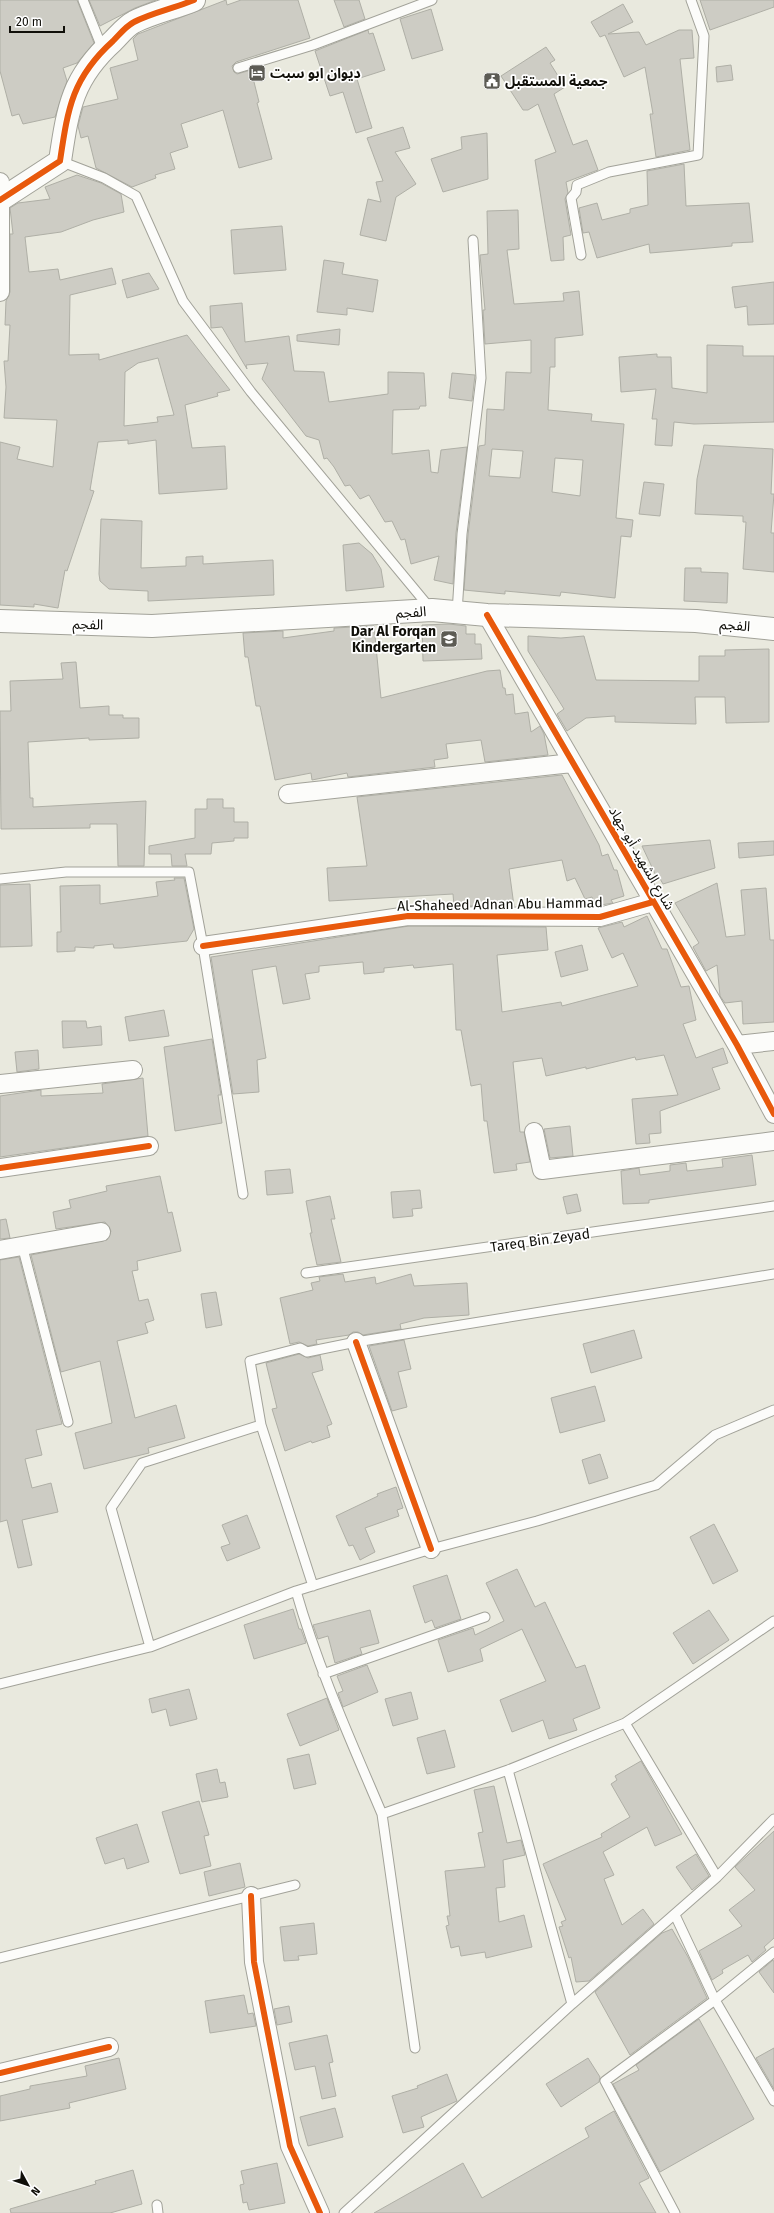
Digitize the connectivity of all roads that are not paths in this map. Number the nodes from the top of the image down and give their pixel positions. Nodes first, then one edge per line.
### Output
1 (83, 0) edge
2 (194, 0) edge
3 (432, 0) edge
4 (691, 0) edge
5 (103, 50) junction
6 (238, 68) dead end
7 (60, 161) junction
8 (0, 194) edge
9 (472, 240) dead end
10 (581, 255) dead end
11 (0, 292) edge
12 (432, 610) junction
13 (456, 613) junction
14 (487, 615) junction
15 (0, 622) edge
16 (774, 629) edge
17 (572, 763) junction
18 (288, 794) dead end
19 (0, 879) edge
20 (653, 902) junction
21 (203, 946) junction
22 (774, 1041) edge
23 (737, 1045) junction
24 (133, 1070) dead end
25 (0, 1084) edge
26 (774, 1114) edge
27 (534, 1132) dead end
28 (774, 1141) edge
29 (149, 1146) dead end
30 (0, 1168) edge
31 (243, 1194) dead end
32 (774, 1206) edge
33 (101, 1232) dead end
34 (22, 1245) junction
35 (0, 1250) edge
36 (306, 1273) dead end
37 (774, 1274) edge
38 (356, 1342) junction
39 (774, 1410) edge
40 (68, 1422) dead end
41 (261, 1425) junction
42 (431, 1549) junction
43 (313, 1586) junction
44 (296, 1591) junction
45 (485, 1617) dead end
46 (774, 1621) edge
47 (150, 1647) junction
48 (323, 1674) junction
49 (0, 1684) edge
50 (625, 1723) junction
51 (508, 1770) junction
52 (382, 1814) junction
53 (774, 1819) edge
54 (717, 1877) junction
55 (295, 1885) dead end
56 (251, 1896) junction
57 (675, 1915) junction
58 (774, 1952) edge
59 (0, 1958) edge
60 (715, 2000) junction
61 (572, 2004) junction
62 (109, 2047) dead end
63 (415, 2048) dead end
64 (0, 2073) edge
65 (774, 2101) edge
66 (320, 2213) edge
67 (344, 2213) edge
68 (675, 2213) edge

1 - 5 lane
2 - 5 main road
3 - 6 lane
4 - 10 lane
5 - 7 main road
7 - 8 main road
7 - 12 lane
8 - 11 street
9 - 13 lane
12 - 13 main road, الفجم
12 - 15 main road, الفجم
13 - 14 main road, الفجم
14 - 16 main road, الفجم
14 - 17 street, شارع الشهيد أبو جهاد
17 - 18 street
17 - 20 street, شارع الشهيد أبو جهاد
19 - 21 lane
20 - 21 street, Al-Shaheed Adnan Abu Hammad
20 - 23 street, شارع الشهيد أبو جهاد
21 - 31 lane
22 - 23 street
23 - 26 street, شارع الشهيد أبو جهاد
24 - 25 street
27 - 28 street
29 - 30 street
32 - 36 lane, Tareq Bin Zeyad
33 - 34 street
34 - 35 street
34 - 40 lane
37 - 38 lane
38 - 41 lane
38 - 42 street
39 - 42 lane
41 - 43 lane
41 - 47 lane
42 - 43 lane
43 - 44 lane
44 - 47 lane
44 - 48 lane
45 - 48 lane
46 - 50 lane
47 - 49 lane
48 - 52 lane
50 - 51 lane
50 - 54 lane
51 - 52 lane
51 - 61 lane
52 - 63 lane
53 - 54 lane
54 - 57 lane
55 - 56 lane
56 - 59 lane
56 - 66 street
57 - 60 lane
57 - 61 lane
58 - 60 lane
60 - 65 lane
60 - 68 lane
61 - 67 lane
62 - 64 street

